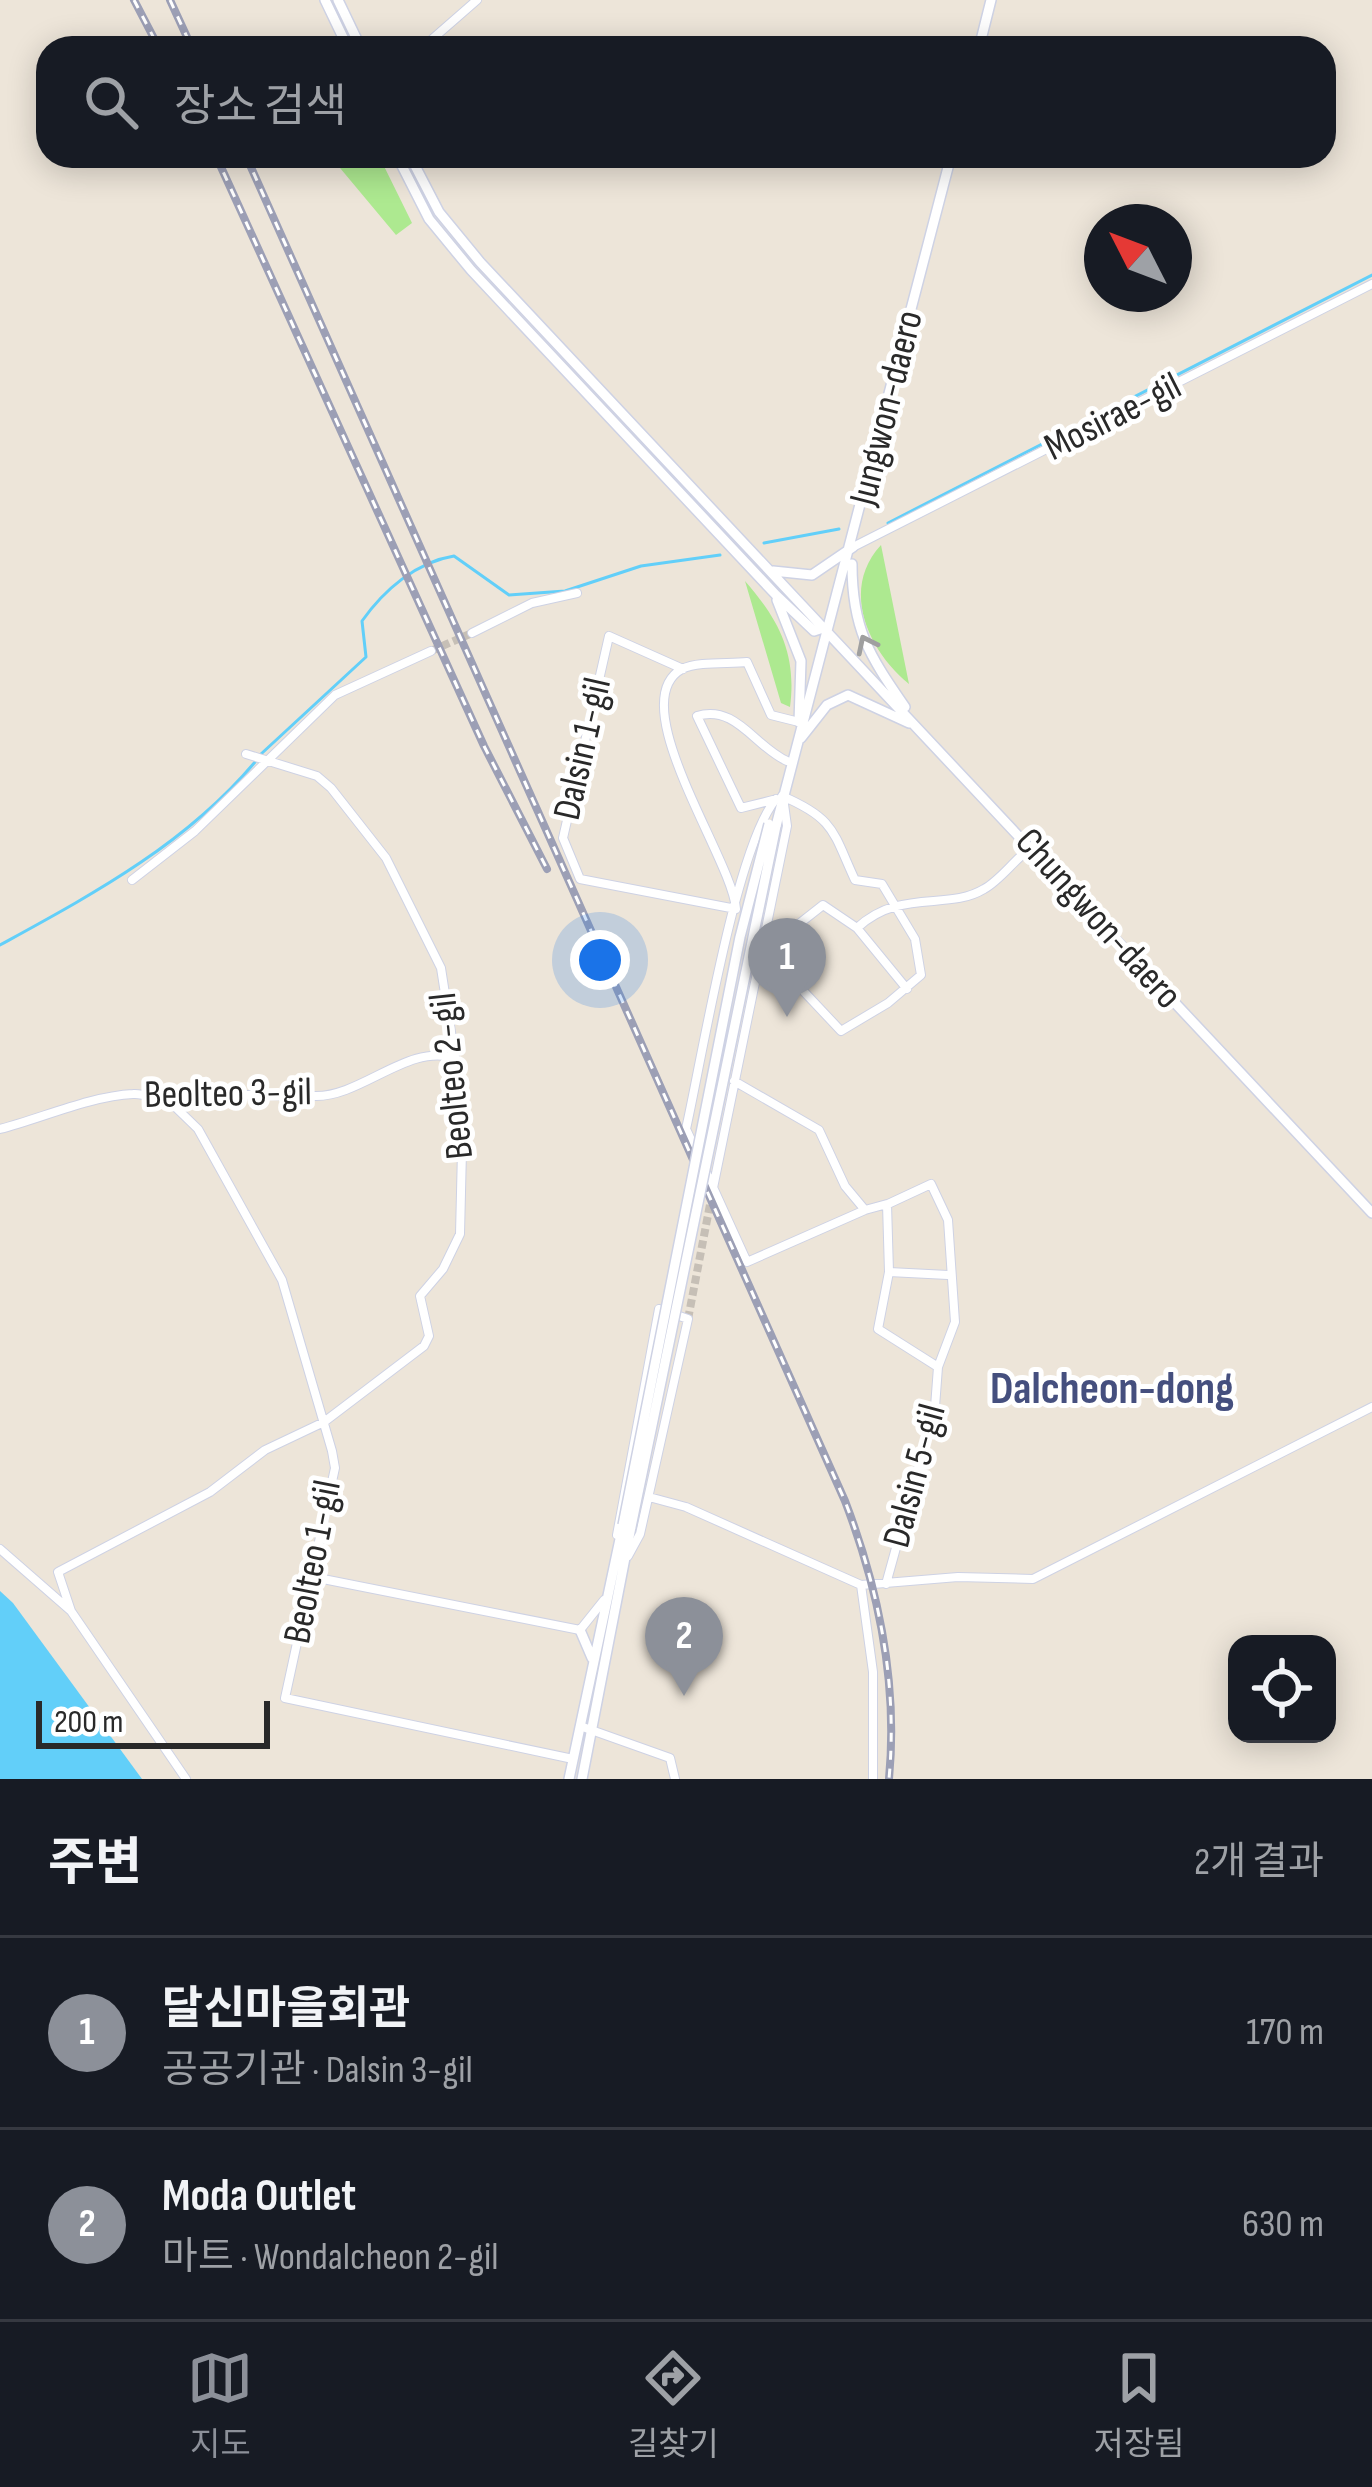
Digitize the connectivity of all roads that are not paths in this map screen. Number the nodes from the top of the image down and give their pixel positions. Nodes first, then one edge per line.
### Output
1 (326, 0) edge
2 (338, 0) edge
3 (476, 0) edge
4 (991, 0) edge
5 (342, 36) edge
6 (355, 36) edge
7 (436, 36) edge
8 (982, 36) edge
9 (403, 168) edge
10 (416, 168) edge
11 (948, 168) edge
12 (1372, 284) edge
13 (853, 547) junction
14 (768, 569) junction
15 (577, 592) dead end
16 (776, 595) junction
17 (472, 633) tunnel mouth
18 (824, 633) junction
19 (431, 651) tunnel mouth
20 (820, 658) junction
21 (683, 668) junction
22 (799, 722) junction
23 (920, 729) junction
24 (797, 742) junction
25 (246, 754) dead end
26 (788, 761) junction
27 (261, 763) junction
28 (779, 797) junction
29 (1020, 857) dead end
30 (132, 880) dead end
31 (897, 905) junction
32 (736, 909) junction
33 (857, 928) junction
34 (757, 957) junction
35 (907, 988) junction
36 (454, 1058) junction
37 (734, 1081) junction
38 (167, 1100) junction
39 (0, 1129) edge
40 (713, 1189) junction
41 (887, 1204) junction
42 (865, 1210) junction
43 (1372, 1214) edge
44 (889, 1271) junction
45 (948, 1275) junction
46 (938, 1367) junction
47 (1372, 1407) edge
48 (324, 1422) junction
49 (649, 1497) junction
50 (627, 1526) junction
51 (0, 1549) edge
52 (617, 1549) junction
53 (624, 1563) junction
54 (313, 1576) junction
55 (886, 1583) junction
56 (861, 1585) junction
57 (607, 1597) junction
58 (71, 1611) junction
59 (580, 1630) junction
60 (592, 1663) junction
61 (586, 1729) junction
62 (573, 1759) junction
63 (186, 1779) edge
64 (569, 1779) edge
65 (582, 1779) edge
66 (675, 1779) edge
67 (873, 1779) edge

1 - 5 street
2 - 6 street
3 - 7 street
4 - 8 street
9 - 16 street, Chungwon-daero
10 - 14 street, Chungwon-daero
11 - 13 street, Jungwon-daero
12 - 13 street, Mosirae-gil
13 - 14 street
13 - 18 street, Jungwon-daero
23 -> 13 street
14 - 18 street, Chungwon-daero
15 - 17 street
16 - 18 street, Chungwon-daero
16 - 22 street
18 - 20 street, Jungwon-daero
18 - 23 street, Chungwon-daero
19 - 27 street
20 - 22 street, Jungwon-daero
20 - 24 street, Jungwon-daero
21 - 22 street, Dalsin 1-gil
21 - 32 street, Dalsin 1-gil
21 - 32 street, Dalsin 1-gil
22 - 26 street, Jungwon-daero
23 - 24 street
23 - 43 street, Chungwon-daero
24 - 28 street, Jungwon-daero
25 - 27 street, Beolteo 2-gil
26 - 28 street, Jungwon-daero
26 - 28 street
27 - 30 street
27 - 36 street, Beolteo 2-gil
28 - 31 street
28 - 32 street
28 - 34 street
28 - 50 street, Jungwon-daero, bridge
29 - 31 street
31 - 33 street
31 - 35 street
32 - 40 street
33 - 34 street
33 - 35 street
34 - 35 street
34 - 37 street
36 - 38 street, Beolteo 3-gil
36 - 48 street, Beolteo 2-gil
37 - 40 street
37 - 42 street
38 - 39 street, Beolteo 3-gil
38 - 48 street, Beolteo 1-gil
40 - 42 street, Dalsin 5-gil
41 - 42 street, Dalsin 5-gil
41 - 44 street, Dalsin 5-gil
41 - 45 street, Dalsin 5-gil
44 - 45 street
44 - 46 street, Dalsin 5-gil
45 - 46 street, Dalsin 5-gil
46 - 55 street, Dalsin 5-gil
47 - 55 street
48 - 54 street, Beolteo 1-gil
48 - 58 street, Beolteo 2-gil
49 - 52 street
49 - 53 street
49 - 56 street
50 - 52 street
50 - 53 street
51 - 58 street
52 - 57 street
53 - 61 street
54 - 59 street
54 - 62 street, Beolteo 1-gil
55 - 56 street
56 - 67 street
57 - 59 street
57 - 60 street
58 - 63 street
59 - 60 street
60 - 61 street
61 - 62 street
61 - 65 street
61 - 66 street
62 - 64 street

